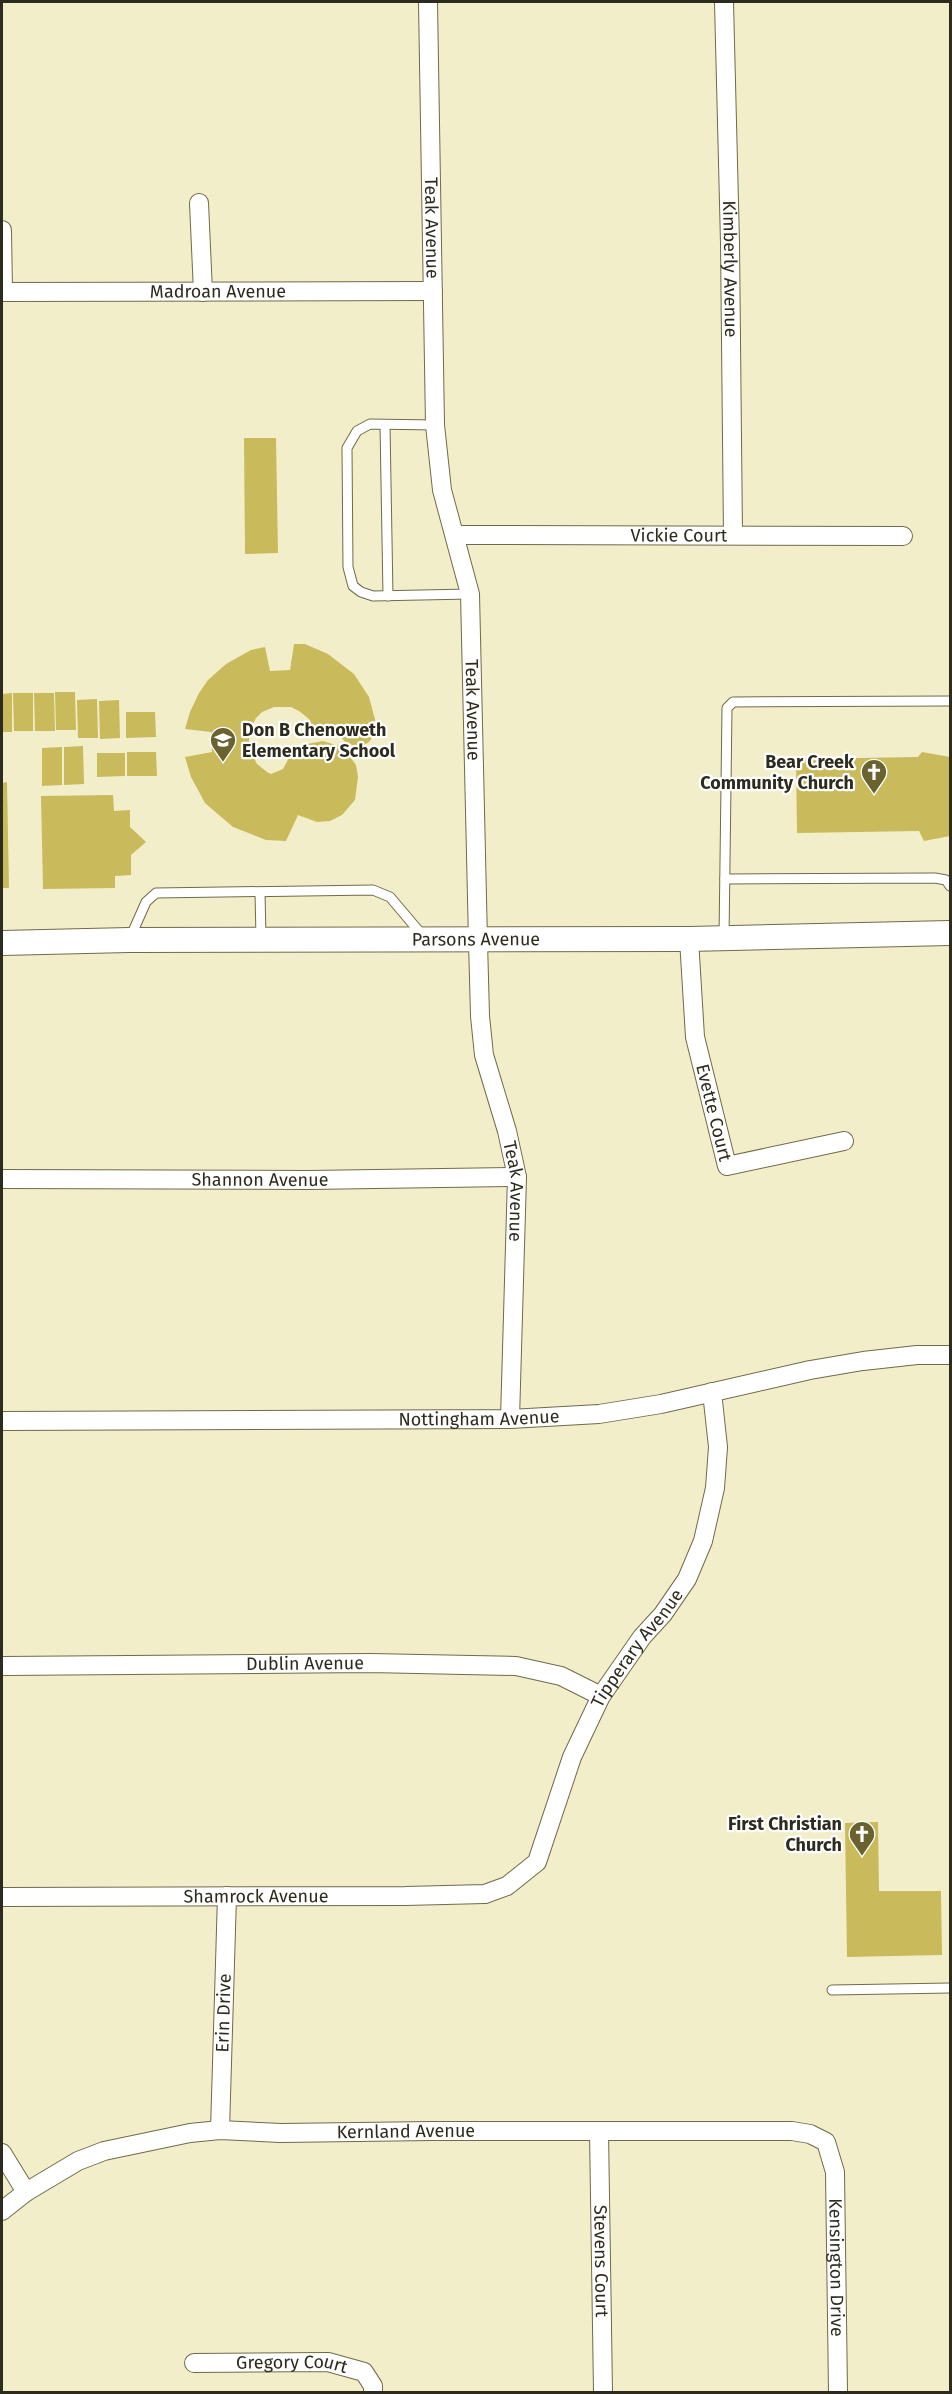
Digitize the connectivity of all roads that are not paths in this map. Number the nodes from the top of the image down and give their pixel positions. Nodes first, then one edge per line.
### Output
1 (428, 2) edge
2 (724, 2) edge
3 (199, 203) dead end
4 (2, 230) edge
5 (433, 291) junction
6 (2, 292) edge
7 (203, 292) junction
8 (385, 425) junction
9 (435, 425) junction
10 (733, 535) junction
11 (455, 536) junction
12 (903, 536) dead end
13 (471, 594) junction
14 (388, 596) junction
15 (951, 701) edge
16 (725, 879) junction
17 (951, 886) edge
18 (260, 892) junction
19 (951, 933) edge
20 (724, 938) junction
21 (689, 939) junction
22 (129, 940) junction
23 (261, 940) junction
24 (427, 941) junction
25 (478, 941) junction
26 (2, 943) edge
27 (844, 1141) dead end
28 (517, 1177) junction
29 (2, 1179) edge
30 (951, 1355) edge
31 (712, 1392) junction
32 (510, 1419) junction
33 (2, 1421) edge
34 (2, 1666) edge
35 (601, 1696) junction
36 (507, 1886) joint
37 (227, 1896) junction
38 (2, 1897) edge
39 (951, 1988) edge
40 (832, 1990) dead end
41 (220, 2130) junction
42 (599, 2132) junction
43 (826, 2142) joint
44 (2, 2153) edge
45 (26, 2192) junction
46 (2, 2211) edge
47 (194, 2363) dead end
48 (373, 2392) edge
49 (603, 2392) edge
50 (837, 2392) edge

1 - 5 street, Teak Avenue
2 - 10 street, Kimberly Avenue
3 - 7 street
4 - 6 street
5 - 7 street, Madroan Avenue
5 - 9 street, Teak Avenue
6 - 7 street, Madroan Avenue
8 - 9 lane
8 - 14 lane
8 - 14 lane
9 - 11 street, Teak Avenue
10 - 11 street, Vickie Court
10 - 12 street, Vickie Court
11 - 13 street, Teak Avenue
13 - 14 lane
13 - 25 street, Teak Avenue
15 - 16 lane
16 - 17 lane
16 - 20 lane
18 - 22 lane
18 - 23 lane
18 - 24 lane
19 - 20 street, Parsons Avenue
20 - 21 street, Parsons Avenue
21 - 25 street, Parsons Avenue
21 - 27 street, Evette Court
22 - 23 street, Parsons Avenue
22 - 26 street, Parsons Avenue
23 - 24 street, Parsons Avenue
24 - 25 street, Parsons Avenue
25 - 28 street, Teak Avenue
28 - 29 street, Shannon Avenue
28 - 32 street, Teak Avenue
30 - 31 street, Nottingham Avenue
31 - 32 street, Nottingham Avenue
31 - 35 street, Tipperary Avenue
32 - 33 street, Nottingham Avenue
34 - 35 street, Dublin Avenue
35 - 36 street, Tipperary Avenue
36 - 37 street, Shamrock Avenue
37 - 38 street, Shamrock Avenue
37 - 41 street, Erin Drive
39 - 40 lane
41 - 42 street, Kernland Avenue
41 - 45 street, Kernland Avenue
42 - 43 street, Kernland Avenue
42 - 49 street, Stevens Court
43 - 50 street, Kensington Drive
44 - 45 street
45 - 46 street, Kernland Avenue
47 - 48 street, Gregory Court

